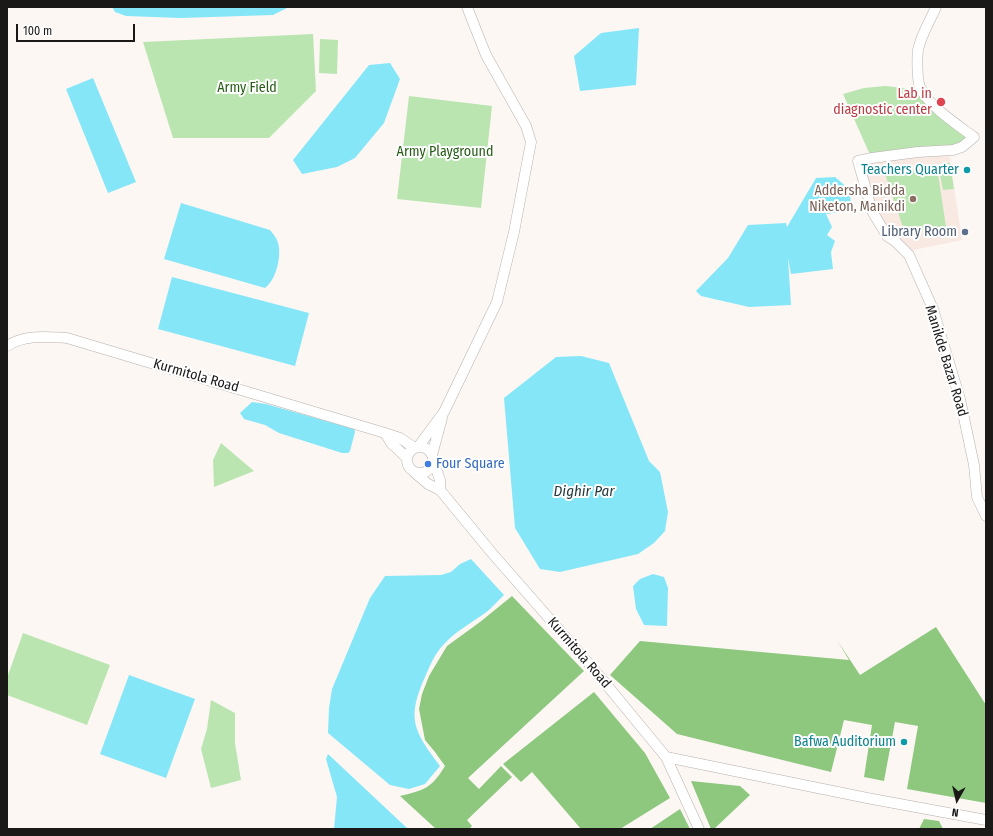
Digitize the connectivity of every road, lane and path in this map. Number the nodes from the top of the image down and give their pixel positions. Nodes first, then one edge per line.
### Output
1 (467, 7) edge
2 (936, 7) edge
3 (7, 346) edge
4 (444, 412) junction
5 (385, 433) junction
6 (416, 448) junction
7 (407, 458) junction
8 (432, 458) junction
9 (415, 473) junction
10 (440, 490) junction
11 (986, 516) edge
12 (666, 757) junction
13 (986, 820) edge
14 (699, 829) edge

1 - 4 street
2 - 11 street, Manikde Bazar Road
3 - 5 street, Kurmitola Road
4 - 6 street
4 - 8 street
5 - 6 street, Kurmitola Road
5 - 7 street
6 - 7 street
6 - 8 street
7 - 9 street
8 - 9 street
8 - 10 street
9 - 10 street
10 - 12 street, Kurmitola Road
12 - 13 street
12 - 14 street, Kurmitola Road

